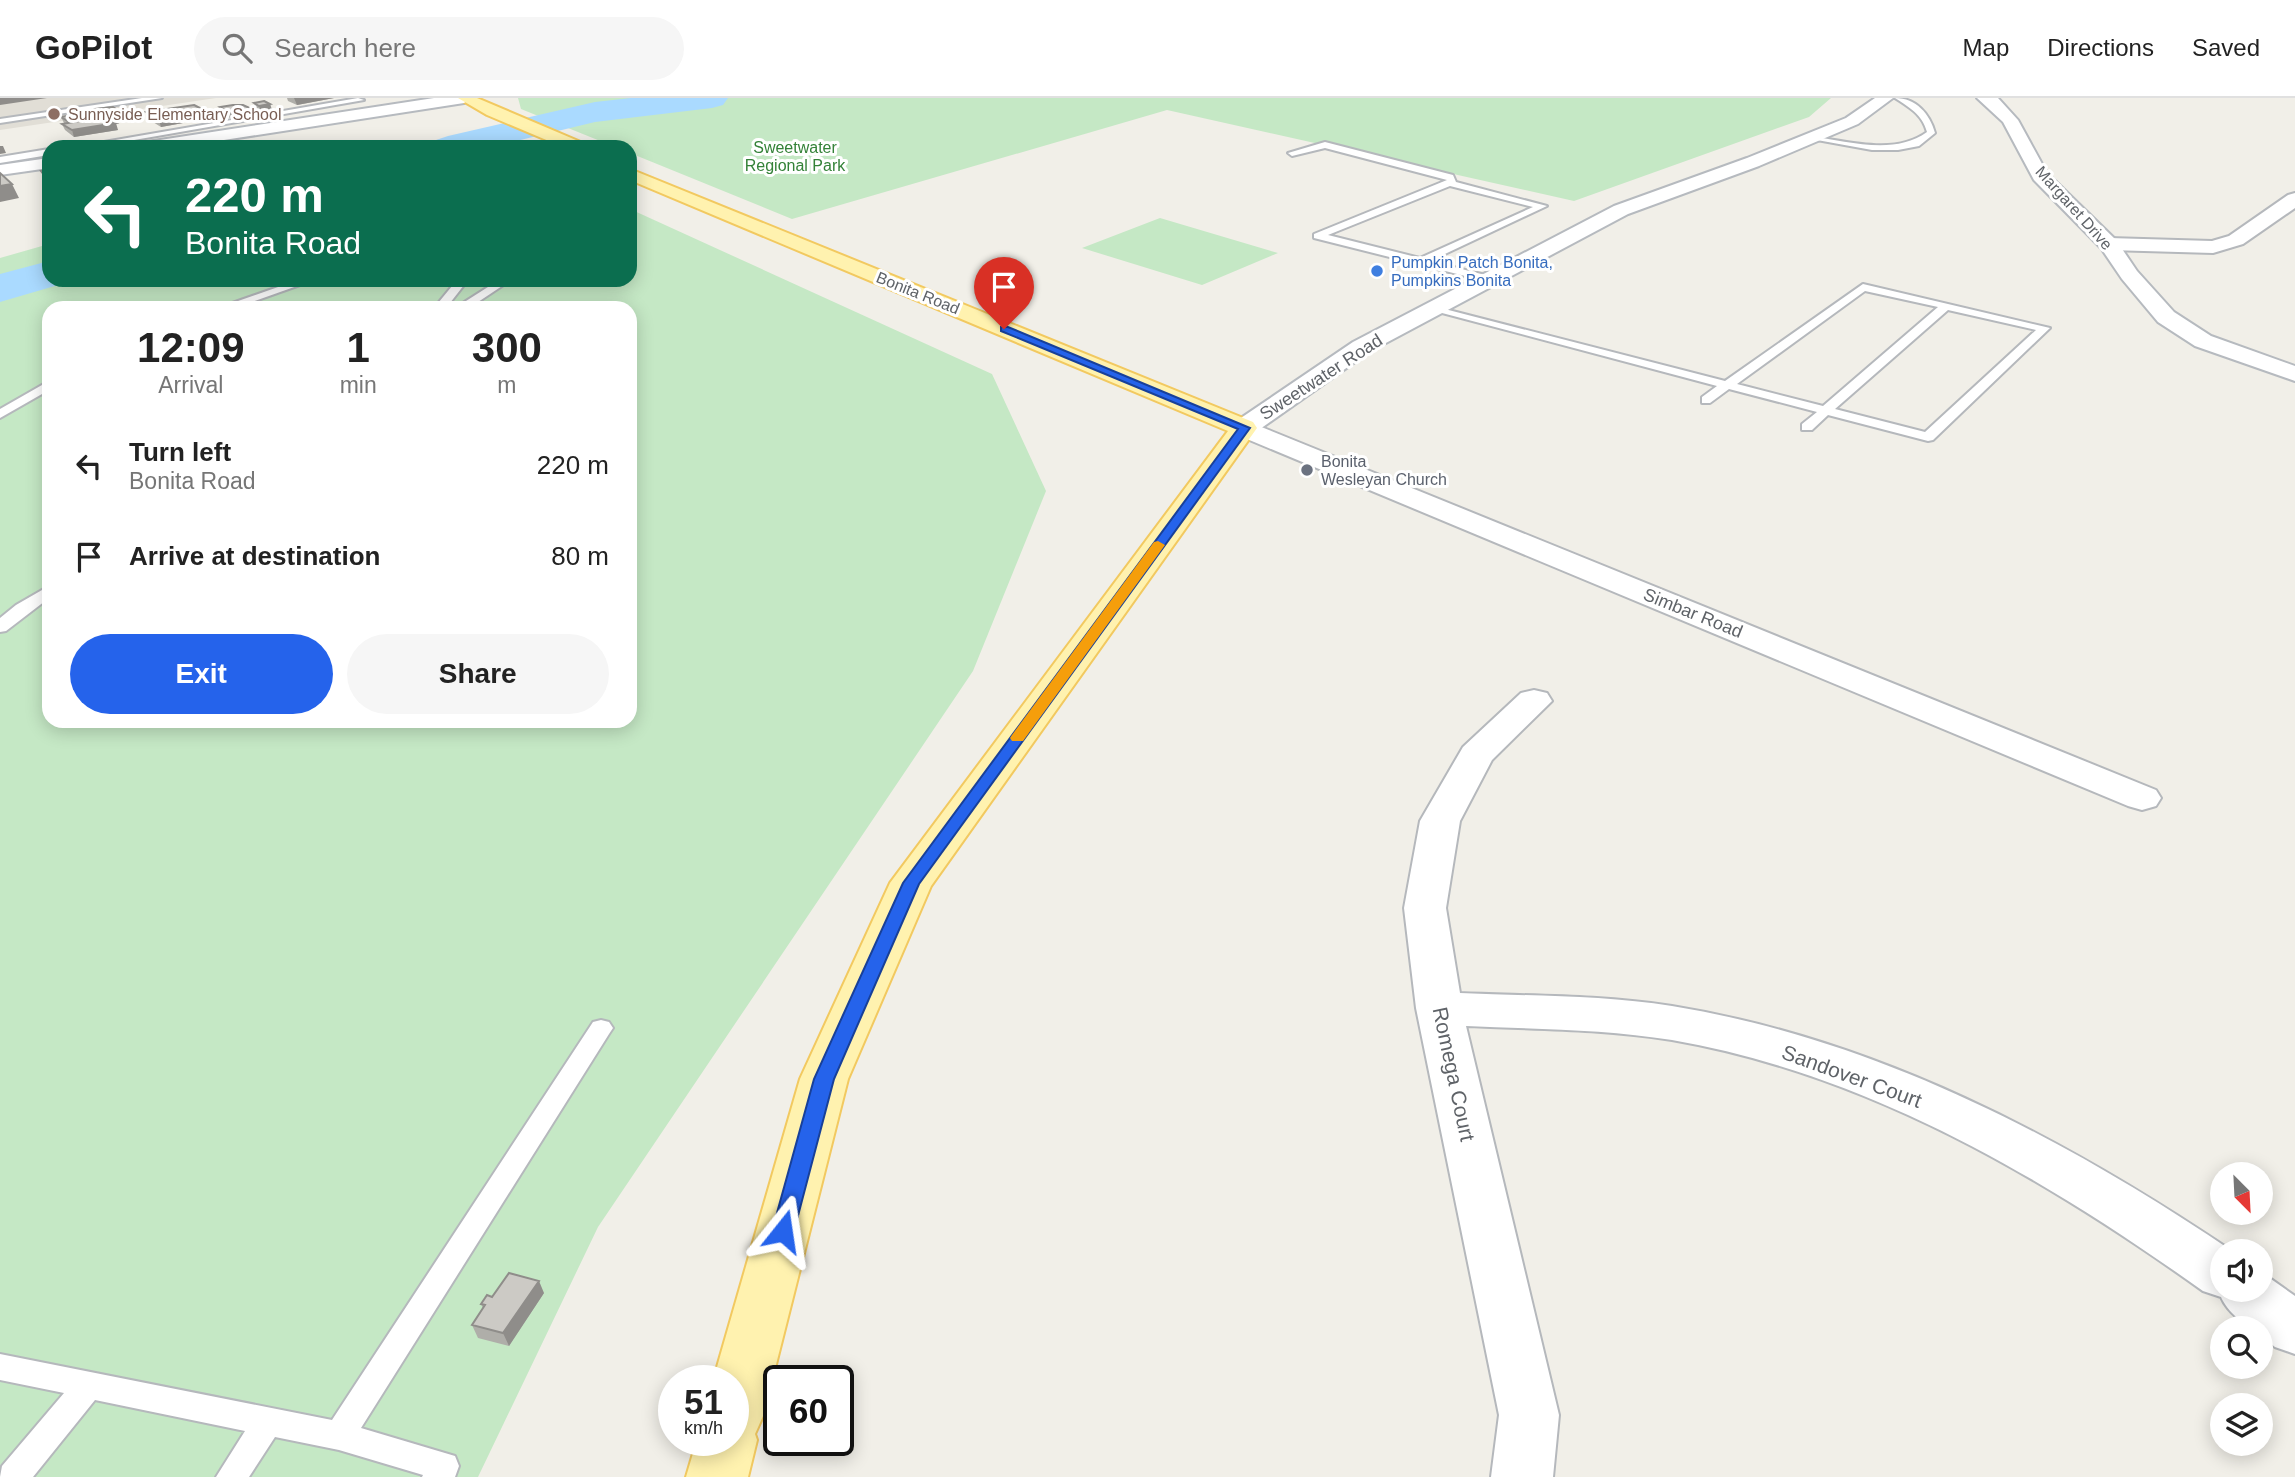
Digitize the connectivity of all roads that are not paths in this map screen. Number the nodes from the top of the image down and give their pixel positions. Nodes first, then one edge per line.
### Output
1 (158, 98) edge
2 (465, 98) edge
3 (1885, 98) edge
4 (1899, 98) edge
5 (1985, 98) edge
6 (360, 100) dead end
7 (0, 121) edge
8 (1810, 138) junction
9 (121, 140) edge
10 (192, 140) edge
11 (560, 140) edge
12 (42, 153) edge
13 (1292, 153) dead end
14 (0, 160) edge
15 (42, 164) edge
16 (0, 170) edge
17 (637, 176) edge
18 (1449, 183) junction
19 (2295, 199) edge
20 (2109, 244) junction
21 (1418, 263) junction
22 (1489, 279) junction
23 (288, 287) edge
24 (457, 287) edge
25 (495, 287) edge
26 (245, 301) edge
27 (446, 301) edge
28 (472, 301) edge
29 (1946, 306) junction
30 (1433, 309) junction
31 (2295, 374) edge
32 (1727, 385) junction
33 (42, 389) edge
34 (1706, 400) dead end
35 (1179, 401) junction
36 (1824, 410) junction
37 (0, 414) edge
38 (1807, 427) dead end
39 (1244, 428) junction
40 (1201, 453) junction
41 (42, 595) edge
42 (0, 627) edge
43 (1534, 701) dead end
44 (2142, 798) dead end
45 (1439, 1008) junction
46 (601, 1028) dead end
47 (2210, 1265) edge
48 (2260, 1302) edge
49 (2295, 1329) edge
50 (747, 1365) edge
51 (0, 1367) edge
52 (90, 1384) junction
53 (268, 1422) junction
54 (339, 1436) junction
55 (723, 1456) edge
56 (13, 1477) edge
57 (231, 1477) edge
58 (437, 1477) edge
59 (717, 1477) edge
60 (1522, 1477) edge

1 - 7 lane
2 - 10 street
2 - 11 main road
3 - 8 street, Sweetwater Road
4 - 8 lane
5 - 20 street, Margaret Drive
6 - 9 lane
8 - 22 street, Sweetwater Road
12 - 14 lane
13 - 18 lane
15 - 16 street
17 - 35 main road, Bonita Road
18 - 21 lane
18 - 21 lane
19 - 20 street
20 - 31 street, Margaret Drive
21 - 22 lane
22 - 30 street, Sweetwater Road
23 - 26 lane
24 - 27 lane
25 - 28 lane
29 - 32 lane
29 - 36 lane
29 - 36 lane
30 - 32 lane
30 - 39 street, Sweetwater Road
32 - 34 lane
32 - 36 lane
33 - 37 lane
35 - 39 main road, Bonita Road
35 - 40 main road
36 - 38 lane
39 - 40 main road, Sweetwater Road
39 - 44 street, Simbar Road
40 - 50 main road, Sweetwater Road
41 - 42 lane
43 - 45 street, Romega Court
45 - 47 street, Sandover Court
45 - 60 street, Romega Court
46 - 54 lane
48 - 49 street
51 - 52 lane
52 - 53 lane
52 - 56 lane
53 - 54 lane
53 - 57 lane
54 - 58 lane
55 - 59 main road

